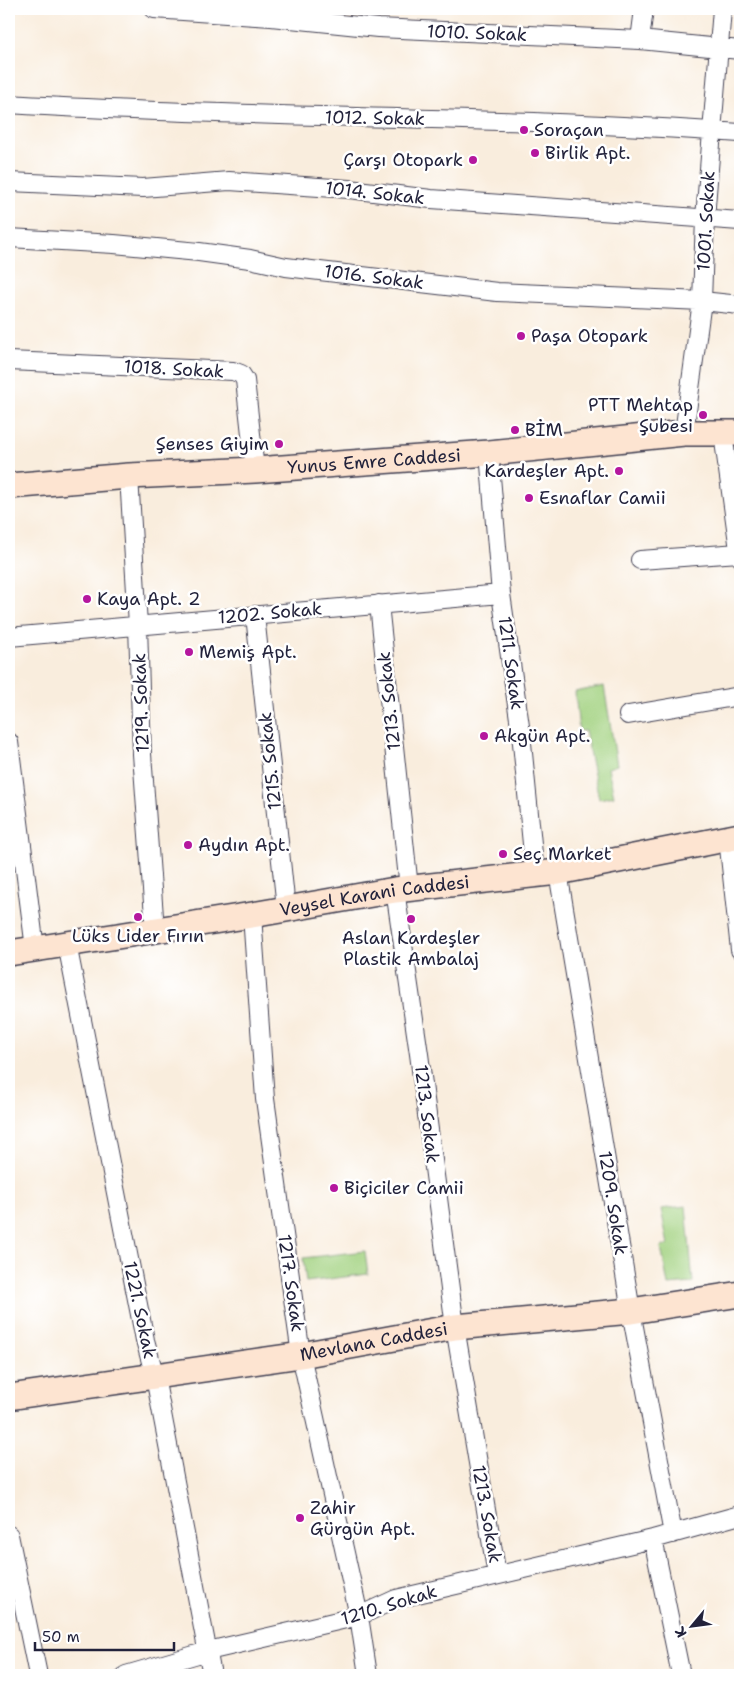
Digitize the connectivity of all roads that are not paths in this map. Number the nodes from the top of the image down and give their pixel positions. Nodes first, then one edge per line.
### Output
1 (154, 9) edge
2 (644, 9) edge
3 (722, 9) edge
4 (640, 40) junction
5 (719, 48) junction
6 (740, 50) edge
7 (9, 104) edge
8 (712, 131) junction
9 (740, 133) edge
10 (9, 182) edge
11 (706, 218) junction
12 (740, 221) edge
13 (9, 238) edge
14 (702, 302) junction
15 (740, 305) edge
16 (9, 361) edge
17 (684, 433) junction
18 (731, 433) edge
19 (489, 453) junction
20 (254, 470) junction
21 (130, 476) junction
22 (9, 486) edge
23 (740, 555) edge
24 (640, 560) dead end
25 (501, 594) junction
26 (379, 604) junction
27 (255, 615) junction
28 (138, 626) junction
29 (9, 636) edge
30 (740, 696) edge
31 (628, 715) dead end
32 (9, 742) edge
33 (734, 837) edge
34 (547, 873) junction
35 (402, 889) junction
36 (286, 908) junction
37 (252, 915) junction
38 (155, 930) junction
39 (67, 944) junction
40 (35, 949) junction
41 (740, 950) edge
42 (9, 953) edge
43 (740, 1294) edge
44 (631, 1311) junction
45 (455, 1327) junction
46 (301, 1355) junction
47 (155, 1377) junction
48 (9, 1397) edge
49 (740, 1515) edge
50 (673, 1534) junction
51 (9, 1535) edge
52 (653, 1539) junction
53 (497, 1575) junction
54 (359, 1616) junction
55 (208, 1651) junction
56 (38, 1675) edge
57 (126, 1675) edge
58 (212, 1675) edge
59 (368, 1675) edge
60 (681, 1675) edge

1 - 4 street, 1010. Sokak
2 - 4 street
3 - 5 street, 1001. Sokak
4 - 5 street, 1010. Sokak
5 - 6 street, 1010. Sokak
5 - 8 street, 1001. Sokak
7 - 8 street, 1012. Sokak
8 - 9 street, 1012. Sokak
8 - 11 street, 1001. Sokak
10 - 11 street, 1014. Sokak
11 - 12 street, 1014. Sokak
11 - 14 street, 1001. Sokak
13 - 14 street, 1016. Sokak
14 - 15 street, 1016. Sokak
14 - 17 street, 1001. Sokak
16 - 20 street, 1018. Sokak
17 - 18 street, Yunus Emre Caddesi
17 - 19 street, Yunus Emre Caddesi
18 - 23 street
19 - 20 street, Yunus Emre Caddesi
19 - 25 street, 1211. Sokak
20 - 21 street, Yunus Emre Caddesi
21 - 22 street, Yunus Emre Caddesi
21 - 28 street, 1219. Sokak
23 - 24 street
25 - 26 street, 1202. Sokak
25 - 34 street, 1211. Sokak
26 - 27 street, 1202. Sokak
26 - 35 street, 1213. Sokak
27 - 28 street, 1202. Sokak
27 - 36 street, 1215. Sokak
28 - 29 street, 1202. Sokak
28 - 38 street, 1219. Sokak
30 - 31 street
32 - 40 street
33 - 34 street, Veysel Karani Caddesi
33 - 41 street
34 - 35 street, Veysel Karani Caddesi
34 - 44 street, 1209. Sokak
35 - 36 street, Veysel Karani Caddesi
35 - 45 street, 1213. Sokak
36 - 37 street, Veysel Karani Caddesi
37 - 38 street, Veysel Karani Caddesi
37 - 46 street, 1217. Sokak
38 - 39 street, Veysel Karani Caddesi
39 - 40 street, Veysel Karani Caddesi
39 - 47 street, 1221. Sokak
40 - 42 street, Veysel Karani Caddesi
43 - 44 street, Mevlana Caddesi
44 - 45 street, Mevlana Caddesi
44 - 50 street, 1209. Sokak
45 - 46 street, Mevlana Caddesi
45 - 53 street, 1213. Sokak
46 - 47 street, Mevlana Caddesi
46 - 54 street, 1217. Sokak
47 - 48 street, Mevlana Caddesi
47 - 55 street, 1221. Sokak
49 - 50 street, 1210. Sokak
50 - 52 street, 1210. Sokak
51 - 56 street
52 - 53 street, 1210. Sokak
52 - 60 street
53 - 54 street, 1210. Sokak
54 - 55 street, 1210. Sokak
54 - 59 street, 1217. Sokak
55 - 57 street, 1210. Sokak
55 - 58 street, 1221. Sokak

